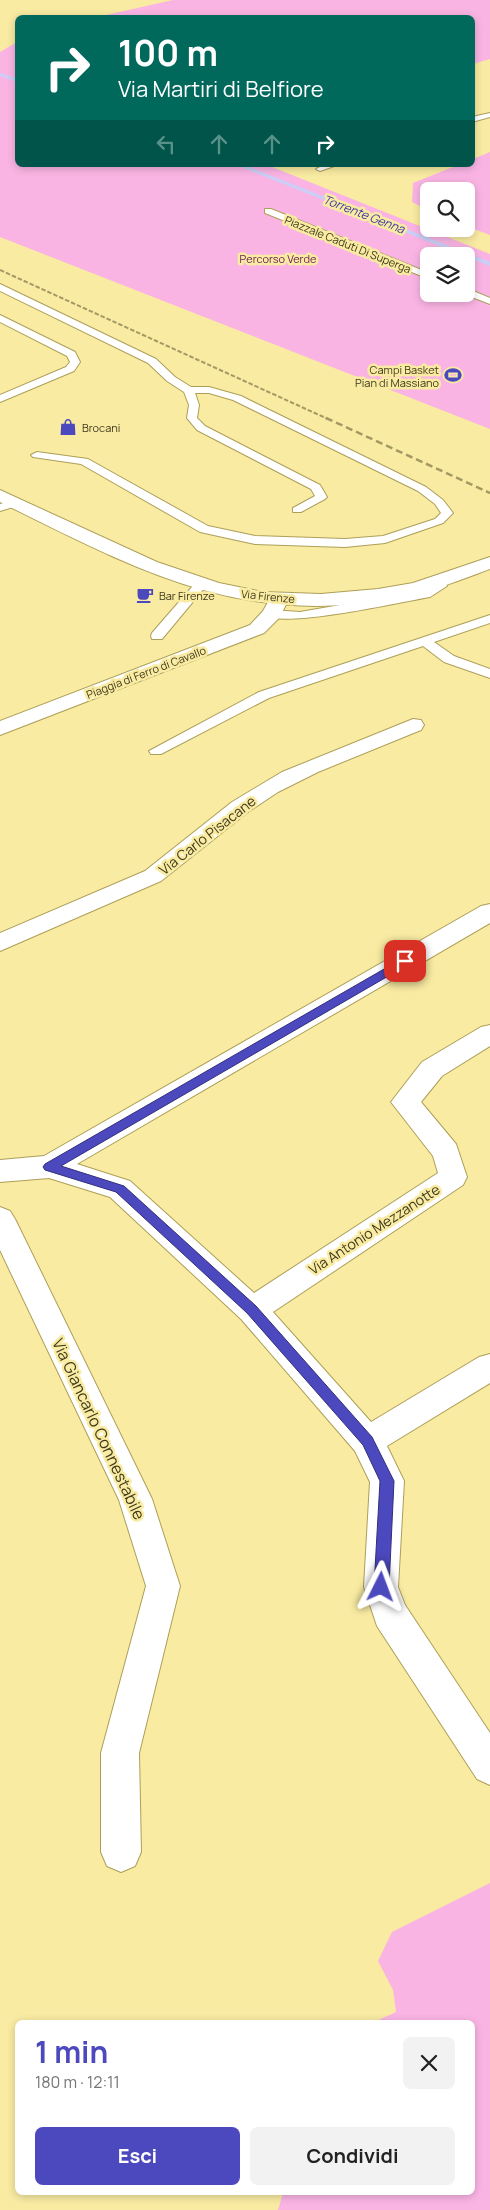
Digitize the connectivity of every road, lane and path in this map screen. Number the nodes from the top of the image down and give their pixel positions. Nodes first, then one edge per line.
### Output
1 (490, 115) edge
2 (475, 119) edge
3 (326, 167) edge
4 (320, 169) dead end
5 (268, 211) dead end
6 (420, 272) edge
7 (0, 287) edge
8 (475, 295) edge
9 (490, 301) edge
10 (0, 318) edge
11 (188, 390) junction
12 (0, 399) edge
13 (37, 455) dead end
14 (5, 502) edge
15 (297, 510) dead end
16 (490, 563) edge
17 (202, 583) junction
18 (276, 607) junction
19 (490, 619) edge
20 (157, 636) dead end
21 (426, 642) junction
22 (490, 674) edge
23 (413, 725) dead end
24 (0, 730) edge
25 (156, 751) dead end
26 (490, 912) edge
27 (0, 943) edge
28 (490, 1034) edge
29 (49, 1167) junction
30 (0, 1170) edge
31 (0, 1219) edge
32 (252, 1310) junction
33 (490, 1367) edge
34 (367, 1441) junction
35 (488, 1759) edge
36 (121, 1852) dead end

1 - 2 lane
3 - 4 lane
5 - 6 lane, Piazzale Caduti Di Superga
7 - 11 lane
8 - 9 lane
10 - 12 lane
11 - 13 lane
11 - 15 lane
14 - 17 street, Via Firenze
16 - 18 street, Via Firenze
17 - 18 street, Via Firenze
17 - 20 lane
18 - 24 street, Piaggia di Ferro di Cavallo
19 - 21 lane
21 - 22 lane
21 - 25 lane
23 - 27 street, Via Carlo Pisacane
26 - 29 street
28 - 32 street, Via Antonio Mezzanotte
29 - 30 street
29 - 32 street
31 - 36 street, Via Giancarlo Connestabile
32 - 34 street
33 - 34 street
34 - 35 street

